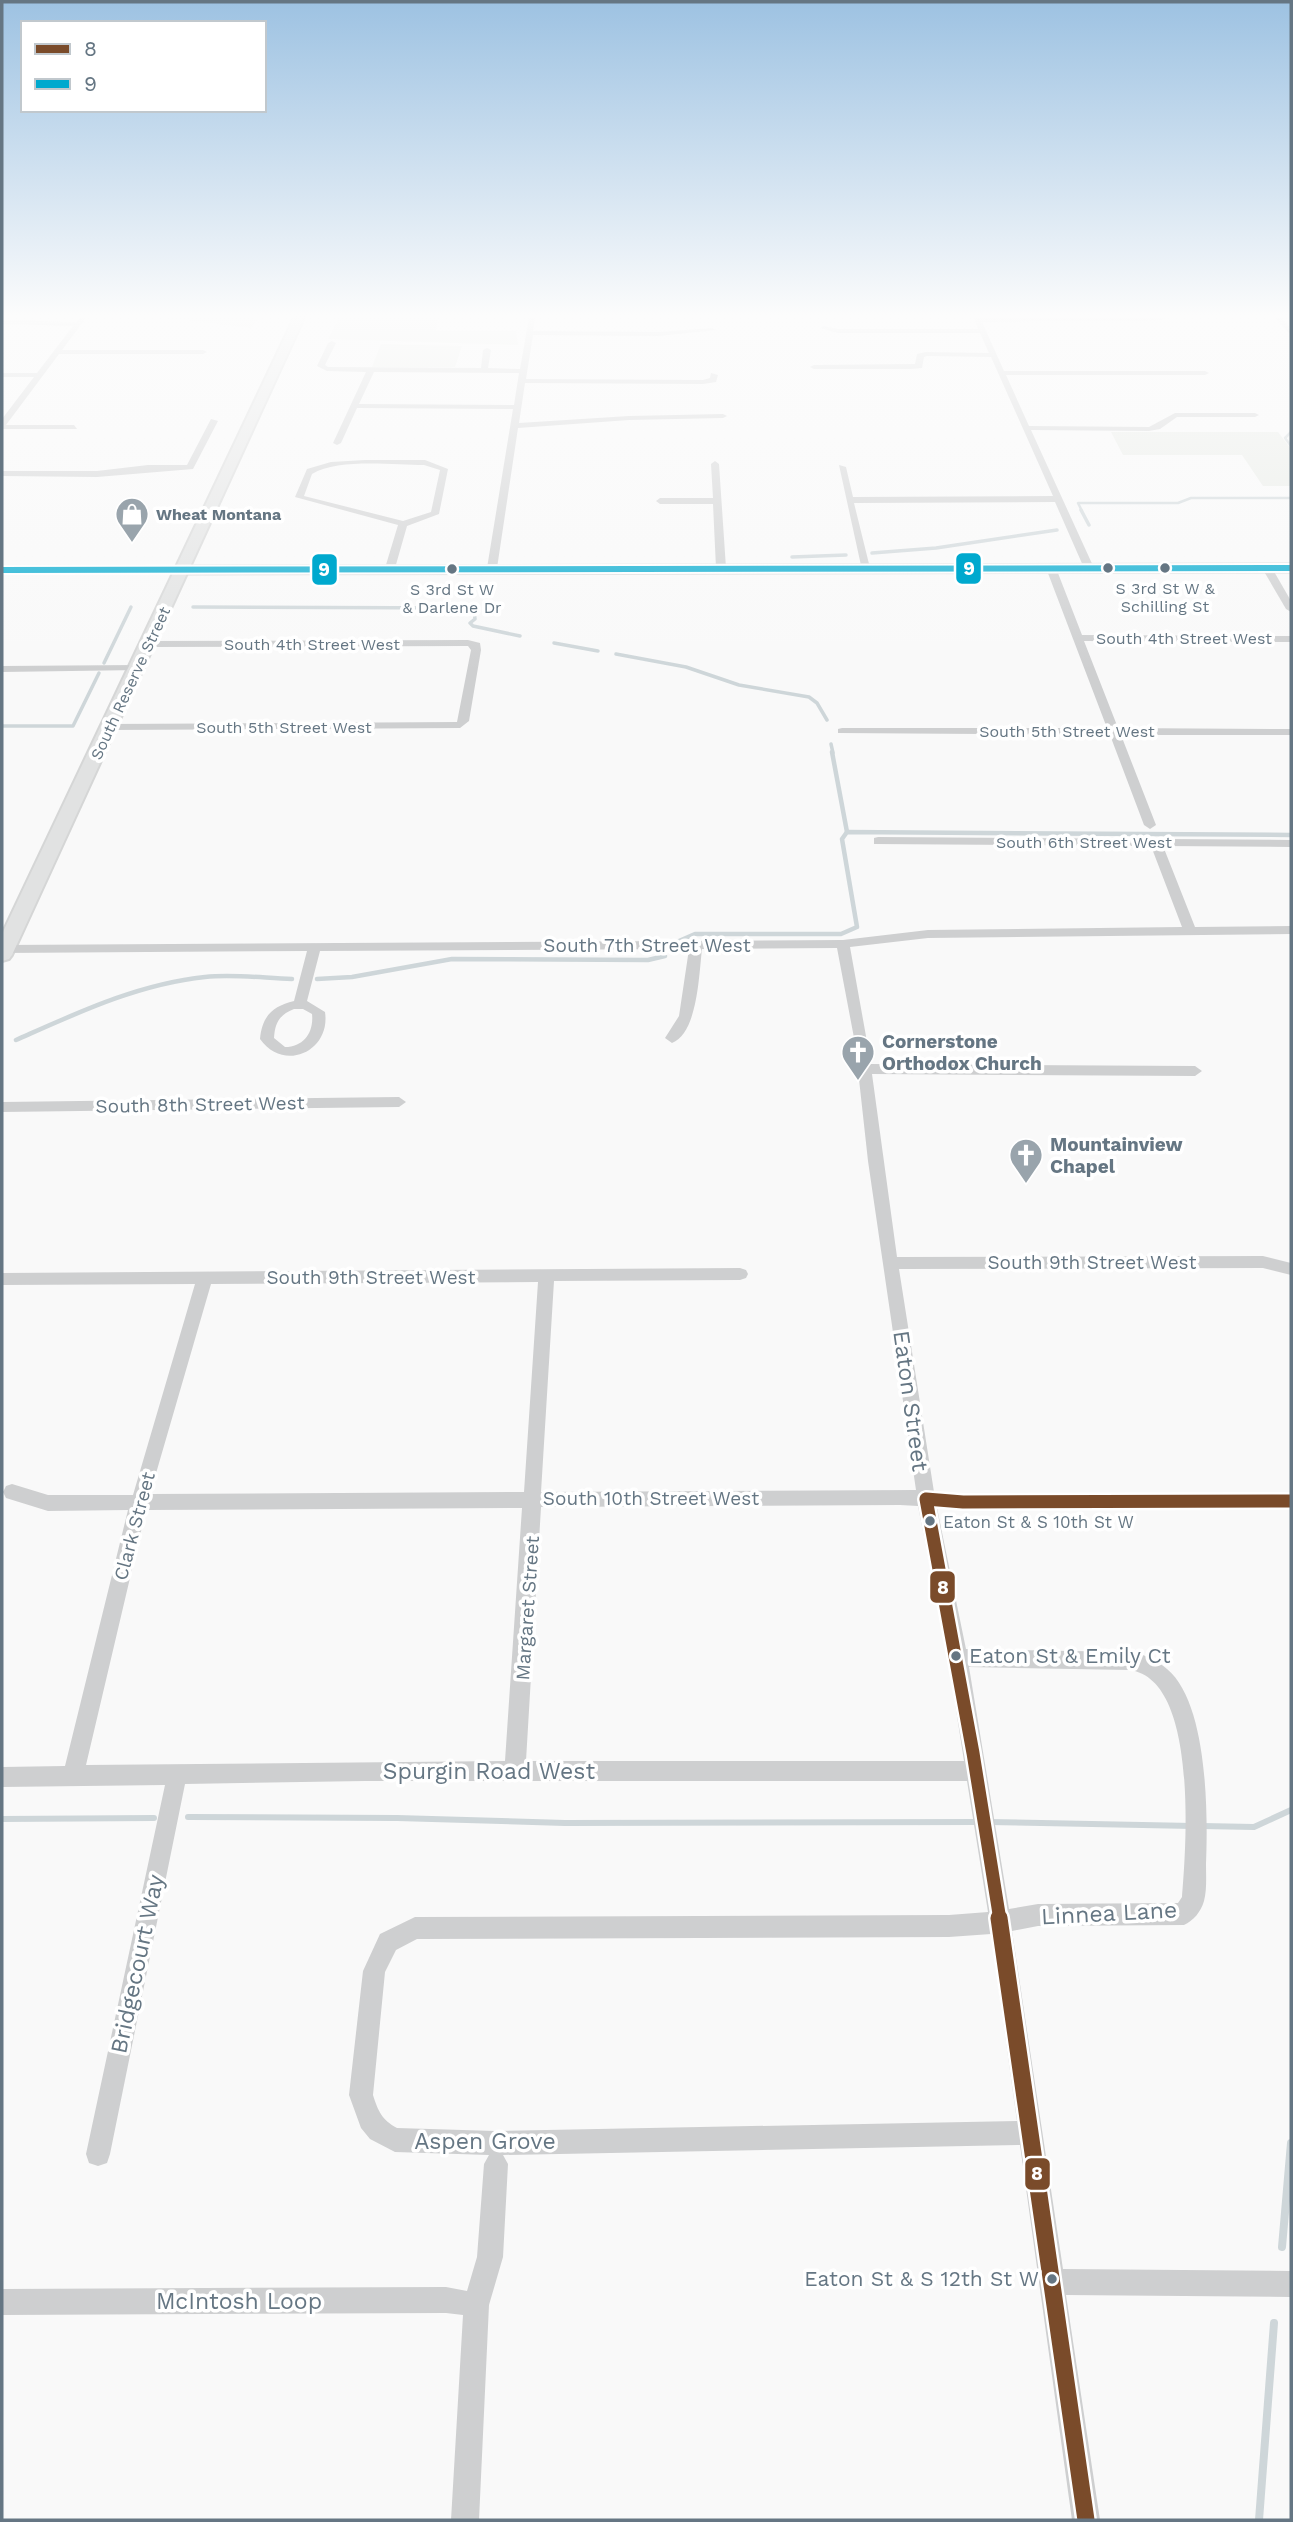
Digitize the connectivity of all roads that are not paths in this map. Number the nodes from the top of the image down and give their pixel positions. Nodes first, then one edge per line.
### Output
1 (206, 436) edge
2 (245, 436) edge
3 (340, 436) edge
4 (513, 436) edge
5 (1029, 436) edge
6 (337, 443) dead end
7 (715, 464) dead end
8 (842, 467) dead end
9 (2, 474) edge
10 (1058, 499) junction
11 (850, 500) junction
12 (660, 501) dead end
13 (717, 501) junction
14 (403, 524) junction
15 (390, 568) junction
16 (492, 568) junction
17 (721, 568) junction
18 (865, 568) junction
19 (1051, 568) junction
20 (1089, 568) junction
21 (1267, 568) junction
22 (1291, 568) edge
23 (2, 569) edge
24 (183, 570) junction
25 (1291, 609) edge
26 (1077, 638) junction
27 (1291, 639) edge
28 (148, 644) junction
29 (136, 668) junction
30 (2, 669) edge
31 (460, 725) joint
32 (108, 727) junction
33 (842, 731) dead end
34 (1114, 731) junction
35 (1291, 732) edge
36 (1150, 825) dead end
37 (877, 841) dead end
38 (1156, 843) junction
39 (1291, 844) edge
40 (1291, 930) edge
41 (1190, 931) junction
42 (843, 944) junction
43 (696, 945) junction
44 (314, 947) junction
45 (3, 951) edge
46 (300, 1004) dead end
47 (672, 1038) dead end
48 (863, 1069) junction
49 (1195, 1070) dead end
50 (399, 1102) dead end
51 (2, 1107) edge
52 (891, 1262) junction
53 (1291, 1269) edge
54 (740, 1274) dead end
55 (546, 1276) junction
56 (205, 1278) junction
57 (2, 1279) edge
58 (12, 1492) dead end
59 (534, 1499) junction
60 (926, 1499) junction
61 (1291, 1501) edge
62 (138, 1503) junction
63 (958, 1658) junction
64 (515, 1771) junction
65 (976, 1771) junction
66 (177, 1775) junction
67 (73, 1776) junction
68 (2, 1777) edge
69 (1000, 1922) junction
70 (1029, 2133) junction
71 (98, 2154) dead end
72 (496, 2164) dead end
73 (1051, 2282) junction
74 (1291, 2284) edge
75 (2, 2302) edge
76 (475, 2305) junction
77 (465, 2520) edge
78 (1086, 2520) edge

1 - 9 street
2 - 24 highway, South Reserve Street
3 - 6 street
4 - 16 street
5 - 10 street
7 - 13 street
8 - 11 street
10 - 11 street
10 - 20 street
11 - 18 street
12 - 13 street
13 - 17 street
14 - 14 street
14 - 15 street
15 - 16 main road
15 - 24 main road
16 - 17 main road
17 - 18 main road
18 - 19 main road
19 - 20 main road
19 - 26 street
20 - 21 main road
21 - 22 main road
21 - 25 street
23 - 24 street
24 - 28 highway, South Reserve Street
26 - 27 street, South 4th Street West
26 - 34 street
28 - 29 highway, South Reserve Street
28 - 31 street, South 4th Street West
29 - 30 street
29 - 32 highway, South Reserve Street
31 - 32 street, South 5th Street West
32 - 45 highway, South Reserve Street
33 - 34 street, South 5th Street West
34 - 35 street, South 5th Street West
34 - 36 street
37 - 38 street, South 6th Street West
38 - 39 street, South 6th Street West
38 - 41 street
40 - 41 street, South 7th Street West
41 - 42 street, South 7th Street West
42 - 43 street, South 7th Street West
42 - 48 street, Eaton Street
43 - 44 street, South 7th Street West
43 - 47 street
44 - 45 street, South 7th Street West
44 - 46 street
48 - 49 street
48 - 52 street, Eaton Street
50 - 51 street, South 8th Street West
52 - 53 street, South 9th Street West
52 - 60 street, Eaton Street
54 - 55 street, South 9th Street West
55 - 56 street, South 9th Street West
55 - 59 street, Margaret Street
56 - 57 street, South 9th Street West
56 - 62 street, Clark Street
58 - 62 street, South 10th Street West
59 - 60 street, South 10th Street West
59 - 62 street, South 10th Street West
59 - 64 street, Margaret Street
60 - 61 street, South 10th Street West
60 - 63 street, Eaton Street
62 - 67 street, Clark Street
63 - 65 street, Eaton Street
63 - 69 street, Linnea Lane
64 - 65 street, Spurgin Road West
64 - 66 street, Spurgin Road West
65 - 69 street, Eaton Street
66 - 67 street, Spurgin Road West
66 - 71 street, Bridgecourt Way
67 - 68 street, Spurgin Road West
69 - 70 street, Eaton Street
69 - 70 street, Aspen Grove
70 - 73 street, Eaton Street
72 - 76 street
73 - 74 street
73 - 78 street, Eaton Street
75 - 76 street, McIntosh Loop
76 - 77 street

